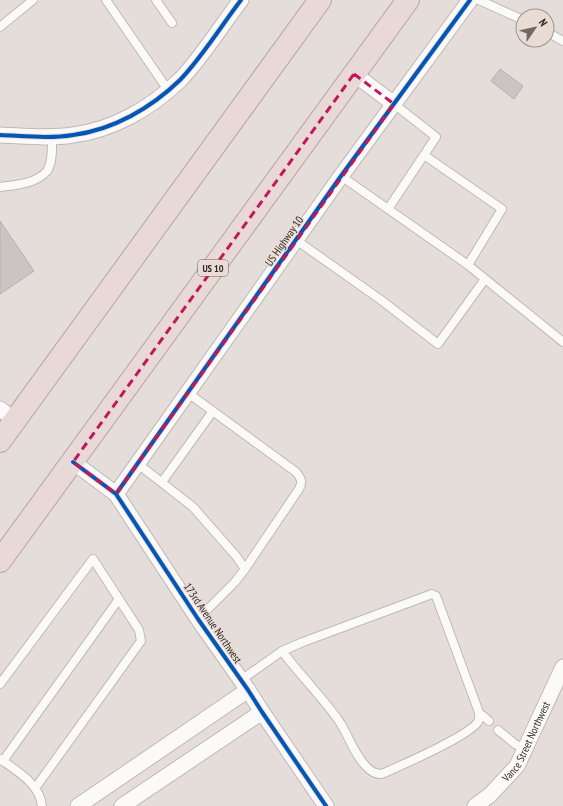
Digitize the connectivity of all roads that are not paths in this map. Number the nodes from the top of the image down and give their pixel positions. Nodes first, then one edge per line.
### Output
1 (33, 0) edge
2 (106, 0) edge
3 (156, 0) edge
4 (241, 0) edge
5 (320, 0) edge
6 (408, 0) edge
7 (470, 0) edge
8 (479, 0) edge
9 (515, 16) edge
10 (172, 23) dead end
11 (0, 26) edge
12 (354, 74) junction
13 (168, 90) junction
14 (394, 104) junction
15 (0, 135) edge
16 (52, 137) junction
17 (424, 155) junction
18 (341, 176) junction
19 (0, 187) edge
20 (388, 209) junction
21 (296, 240) junction
22 (468, 265) junction
23 (485, 279) junction
24 (563, 342) edge
25 (188, 393) junction
26 (213, 411) junction
27 (7, 415) edge
28 (0, 440) edge
29 (73, 462) junction
30 (138, 464) junction
31 (162, 482) junction
32 (116, 494) junction
33 (0, 561) edge
34 (245, 569) junction
35 (119, 599) junction
36 (198, 618) junction
37 (282, 651) junction
38 (563, 667) edge
39 (0, 684) edge
40 (245, 685) junction
41 (262, 712) junction
42 (480, 715) junction
43 (489, 721) dead end
44 (498, 730) dead end
45 (525, 750) junction
46 (1, 760) edge
47 (36, 787) junction
48 (42, 806) edge
49 (78, 806) edge
50 (122, 806) edge
51 (326, 806) edge
52 (475, 806) edge

1 - 11 lane
2 - 13 lane
3 - 10 lane
4 - 13 street
5 - 27 highway
6 - 12 highway, US 10
7 - 14 street, US Highway 10
8 - 9 lane
12 - 14 street
12 - 29 highway, US 10
13 - 16 street
14 - 17 lane
14 - 18 street, US Highway 10
15 - 16 street
16 - 19 lane
17 - 20 lane
17 - 22 lane
18 - 20 lane
18 - 21 street, US Highway 10
20 - 22 lane
21 - 23 lane
21 - 25 street, US Highway 10
22 - 23 lane
23 - 24 lane
25 - 26 lane
25 - 30 street, US Highway 10
26 - 31 lane
26 - 34 lane
27 - 28 highway
29 - 32 street, 173rd Avenue Northwest
29 - 33 highway, US 10
30 - 31 lane
30 - 32 street, US Highway 10
31 - 34 lane
32 - 36 street, 173rd Avenue Northwest
34 - 36 lane
35 - 39 lane
35 - 46 lane
35 - 47 lane
36 - 40 street, 173rd Avenue Northwest
37 - 40 lane
37 - 42 lane
37 - 42 lane
38 - 45 street, Vance Street Northwest
40 - 41 street, 173rd Avenue Northwest
40 - 49 street
41 - 50 street
41 - 51 street, 173rd Avenue Northwest
42 - 43 lane
44 - 45 lane
45 - 52 street, Vance Street Northwest
46 - 47 lane
47 - 48 lane

